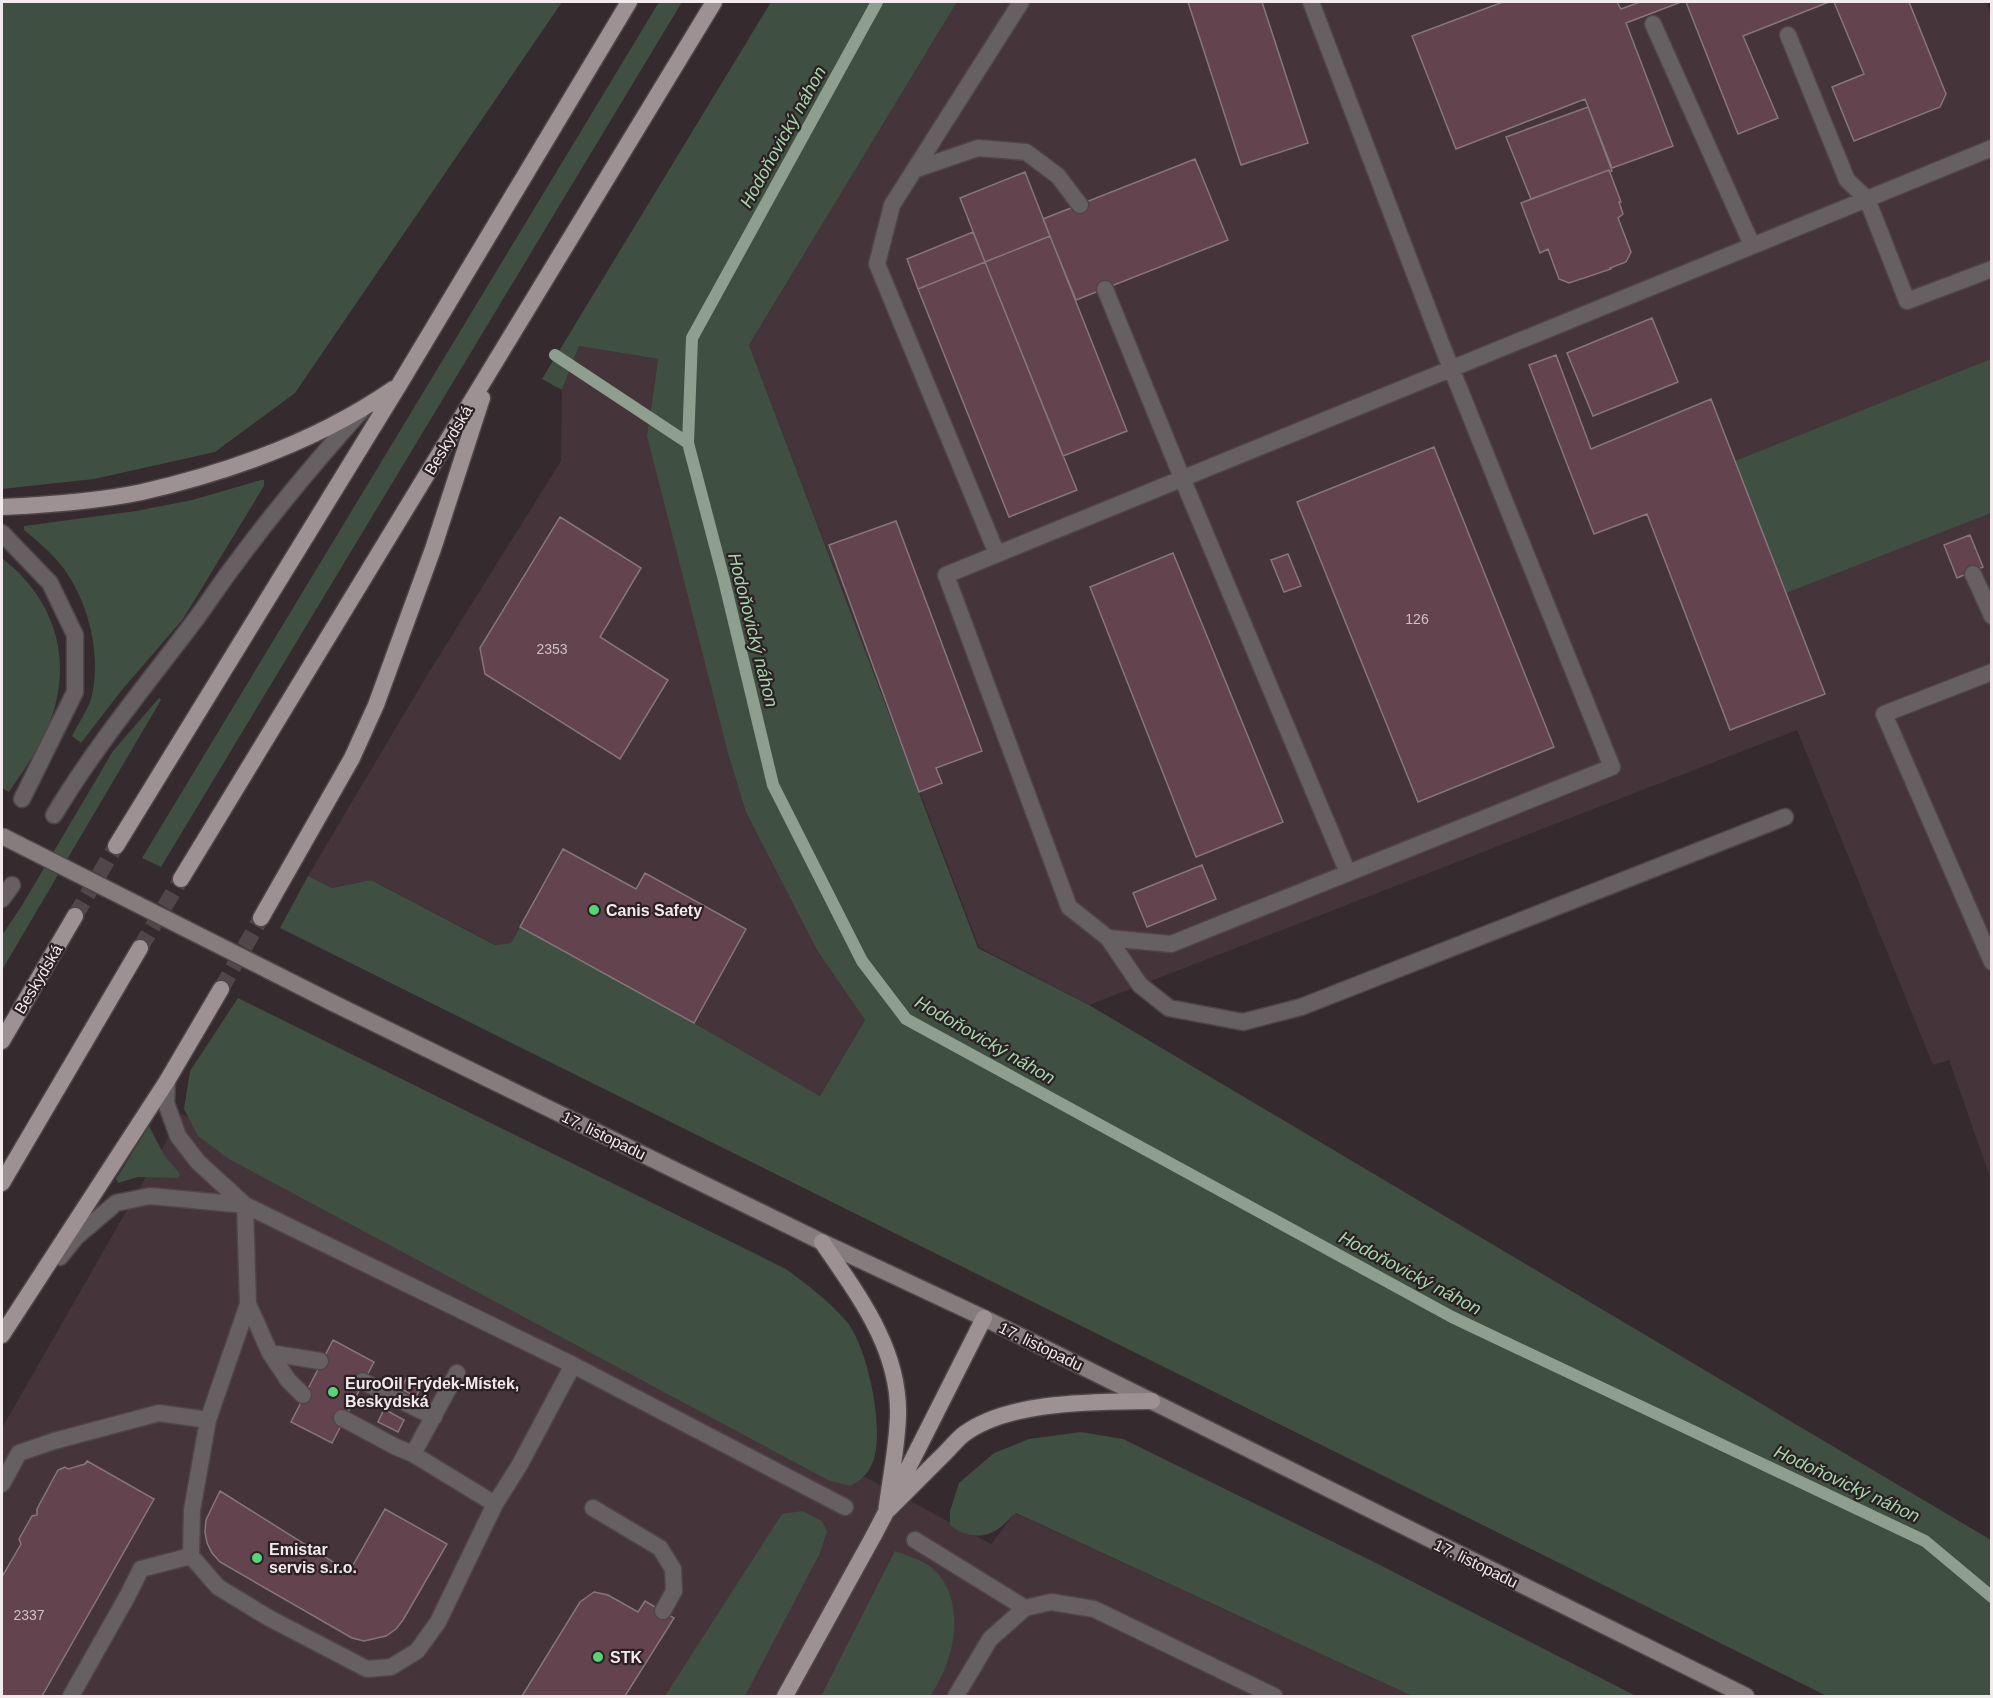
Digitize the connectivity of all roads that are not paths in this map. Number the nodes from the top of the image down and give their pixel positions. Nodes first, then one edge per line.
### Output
1 (629, 2) edge
2 (714, 2) edge
3 (1021, 2) edge
4 (1311, 2) edge
5 (1653, 24) dead end
6 (1788, 35) dead end
7 (1992, 148) edge
8 (914, 170) junction
9 (1867, 199) junction
10 (1080, 205) dead end
11 (1752, 245) junction
12 (1992, 269) edge
13 (1105, 289) dead end
14 (1451, 368) junction
15 (490, 371) junction
16 (399, 385) junction
17 (362, 410) junction
18 (1182, 478) junction
19 (2, 507) edge
20 (2, 533) edge
21 (997, 554) junction
22 (1973, 574) dead end
23 (1992, 616) edge
24 (1992, 672) edge
25 (22, 799) dead end
26 (54, 815) dead end
27 (1785, 818) dead end
28 (2, 836) edge
29 (116, 846) tunnel mouth
30 (1348, 873) junction
31 (181, 879) tunnel mouth
32 (12, 885) dead end
33 (2, 899) edge
34 (75, 916) tunnel mouth
35 (261, 918) tunnel mouth
36 (1108, 938) junction
37 (141, 948) tunnel mouth
38 (1992, 962) edge
39 (221, 989) tunnel mouth
40 (2, 1041) edge
41 (166, 1081) junction
42 (2, 1183) edge
43 (245, 1205) junction
44 (822, 1242) junction
45 (248, 1304) junction
46 (18, 1308) junction
47 (984, 1318) junction
48 (2, 1335) edge
49 (270, 1353) junction
50 (320, 1361) dead end
51 (573, 1365) junction
52 (457, 1373) dead end
53 (362, 1381) dead end
54 (303, 1395) dead end
55 (1152, 1401) junction
56 (434, 1417) junction
57 (342, 1418) dead end
58 (208, 1420) junction
59 (413, 1454) junction
60 (2, 1484) edge
61 (495, 1504) junction
62 (845, 1507) dead end
63 (593, 1508) dead end
64 (886, 1512) junction
65 (915, 1540) dead end
66 (191, 1556) junction
67 (1025, 1608) junction
68 (663, 1611) dead end
69 (71, 1696) edge
70 (785, 1696) edge
71 (956, 1696) edge
72 (1274, 1696) edge
73 (1746, 1696) edge

1 - 16 main road
2 - 15 main road, Beskydská
3 - 8 street
4 - 14 street
5 - 11 street
6 - 9 street
7 - 9 street
8 - 10 street
8 - 21 street
9 - 11 street
9 - 12 street
11 - 14 street
13 - 18 street
14 - 18 street
14 - 30 street
15 - 31 main road, Beskydská
15 - 35 main road
16 - 17 main road
16 - 29 main road
17 - 19 main road
17 - 26 street
18 - 21 street
18 - 30 street
20 - 25 street
21 - 36 street
22 - 23 street
24 - 38 street
27 - 36 street
28 - 44 main road, 17. listopadu, bridge
30 - 36 street
32 - 33 street
34 - 40 main road, Beskydská
37 - 42 main road
39 - 41 main road
41 - 43 street
41 - 46 main road
43 - 45 street
43 - 46 street
43 - 51 street
44 - 47 main road, 17. listopadu
44 - 64 main road
45 - 49 street
45 - 58 street
46 - 48 main road
47 - 55 main road, 17. listopadu
47 - 64 main road
49 - 50 street
49 - 54 street
51 - 61 street
51 - 62 street
52 - 56 street
53 - 56 street
55 - 64 main road
55 - 73 main road, 17. listopadu
56 - 59 street
57 - 59 street
58 - 60 street
58 - 66 street
59 - 61 street
61 - 66 street
63 - 68 street
64 - 70 main road, bridge
65 - 67 street
66 - 69 street
67 - 71 street
67 - 72 street

